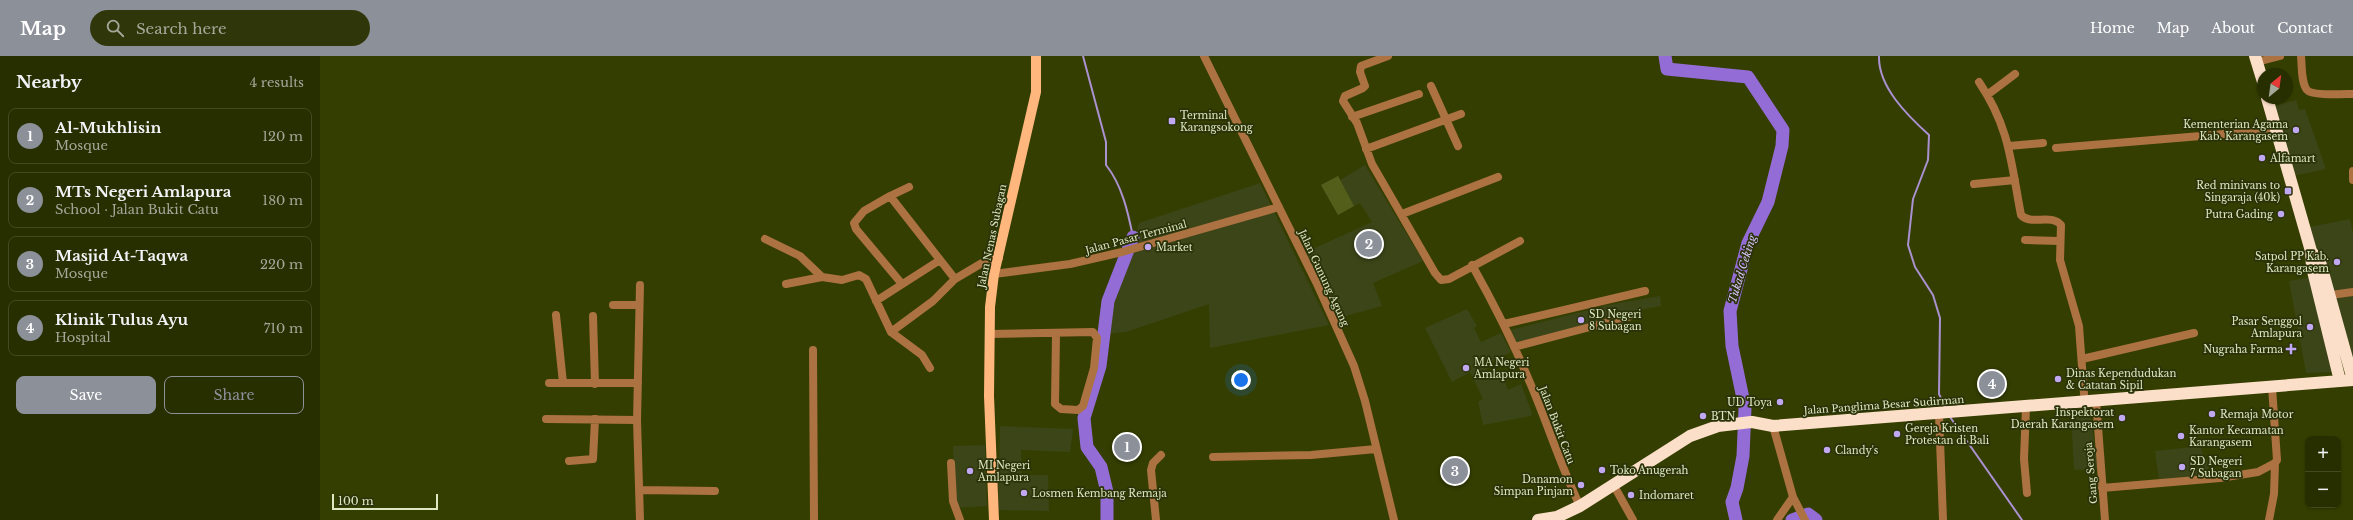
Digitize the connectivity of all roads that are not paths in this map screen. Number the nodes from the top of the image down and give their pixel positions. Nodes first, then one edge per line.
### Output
1 (1036, 56) edge
2 (1204, 56) edge
3 (1388, 56) edge
4 (2280, 56) edge
5 (2301, 56) edge
6 (2256, 59) edge
7 (2015, 74) dead end
8 (1979, 82) dead end
9 (1431, 86) dead end
10 (1419, 94) dead end
11 (2353, 94) edge
12 (1987, 95) junction
13 (2270, 104) edge
14 (1462, 114) dead end
15 (1352, 117) junction
16 (1446, 120) junction
17 (2276, 126) junction
18 (2043, 143) dead end
19 (1458, 146) dead end
20 (2009, 146) junction
21 (2056, 148) dead end
22 (1366, 149) junction
23 (2353, 171) edge
24 (1498, 176) dead end
25 (2015, 180) junction
26 (2353, 180) edge
27 (1974, 184) dead end
28 (909, 187) dead end
29 (890, 196) junction
30 (1279, 207) junction
31 (1402, 214) junction
32 (765, 239) dead end
33 (2025, 240) dead end
34 (2059, 241) junction
35 (1520, 242) dead end
36 (2311, 252) junction
37 (999, 258) junction
38 (940, 260) junction
39 (1472, 265) junction
40 (994, 274) junction
41 (822, 277) junction
42 (955, 279) junction
43 (786, 284) dead end
44 (902, 284) junction
45 (640, 285) dead end
46 (1645, 291) dead end
47 (2353, 292) edge
48 (2331, 295) junction
49 (876, 301) junction
50 (614, 305) dead end
51 (639, 305) junction
52 (556, 315) dead end
53 (593, 316) dead end
54 (1628, 318) dead end
55 (1504, 324) junction
56 (891, 332) junction
57 (2194, 333) dead end
58 (990, 334) junction
59 (1056, 334) junction
60 (1514, 347) junction
61 (813, 350) dead end
62 (2082, 359) junction
63 (930, 368) dead end
64 (2353, 375) edge
65 (2339, 377) junction
66 (549, 383) dead end
67 (563, 383) junction
68 (638, 383) junction
69 (595, 384) junction
70 (2272, 387) junction
71 (2084, 394) junction
72 (2139, 394) junction
73 (2096, 400) junction
74 (2026, 407) junction
75 (1960, 408) junction
76 (1940, 411) junction
77 (546, 419) dead end
78 (595, 419) junction
79 (637, 420) junction
80 (1752, 422) junction
81 (1773, 426) junction
82 (1376, 449) junction
83 (1161, 455) dead end
84 (1213, 457) dead end
85 (569, 461) dead end
86 (951, 463) dead end
87 (2275, 464) junction
88 (1613, 484) junction
89 (2102, 488) junction
90 (639, 490) junction
91 (715, 491) dead end
92 (2027, 493) dead end
93 (1793, 497) junction
94 (1580, 506) junction
95 (640, 520) edge
96 (814, 520) edge
97 (960, 520) edge
98 (994, 520) edge
99 (1156, 520) edge
100 (1394, 520) edge
101 (1538, 520) edge
102 (1633, 520) edge
103 (1777, 520) edge
104 (1805, 520) edge
105 (1943, 520) edge
106 (2105, 520) edge
107 (2270, 520) edge

1 - 37 main road, Jalan Nenas Subagan
2 - 30 street, Jalan Gunung Agung
3 - 15 street
4 - 6 street
5 - 11 street
7 - 12 street
8 - 12 street
9 - 16 street
10 - 15 street
12 - 20 street
13 - 17 highway
14 - 16 street
15 - 22 street
16 - 19 street
16 - 22 street
17 - 21 street
17 - 36 highway
18 - 20 street
20 - 25 street
22 - 31 street
23 - 26 street
24 - 31 street
25 - 27 street
25 - 34 street
28 - 29 street
29 - 38 street
29 - 44 street
30 - 40 street, Jalan Pasar Terminal
30 - 82 street, Jalan Gunung Agung
31 - 39 street
32 - 41 street
33 - 34 street
34 - 62 street
35 - 39 street
36 - 48 highway
36 - 65 highway
37 - 40 main road, Jalan Nenas Subagan
37 - 42 street
38 - 42 street
38 - 44 street
39 - 55 street, Jalan Bukit Catu
40 - 58 main road, Jalan Nenas Subagan
41 - 43 street
41 - 49 street
42 - 56 street
44 - 49 street
45 - 51 street
46 - 55 street
47 - 48 street
48 - 64 highway
49 - 56 street
50 - 51 street
51 - 68 street
52 - 67 street
53 - 69 street
54 - 60 street
55 - 60 street, Jalan Bukit Catu
56 - 63 street
57 - 62 street
58 - 59 street
58 - 98 main road, Jalan Nenas Subagan
59 - 59 street
60 - 94 street, Jalan Bukit Catu
61 - 96 street
62 - 71 street
64 - 65 highway, Jalan Panglima Besar Sudirman
65 - 70 highway, Jalan Panglima Besar Sudirman
65 - 72 highway, Jalan Panglima Besar Sudirman
66 - 67 street
67 - 69 street
68 - 69 street
68 - 79 street
70 - 72 highway, Jalan Panglima Besar Sudirman
70 - 87 street
71 - 72 highway, Jalan Panglima Besar Sudirman
71 - 75 highway, Jalan Panglima Besar Sudirman
72 - 73 highway, Jalan Panglima Besar Sudirman
73 - 74 highway, Jalan Panglima Besar Sudirman
73 - 89 street, Gang Seroja
74 - 75 highway, Jalan Panglima Besar Sudirman
74 - 92 street
75 - 76 highway, Jalan Panglima Besar Sudirman
76 - 80 highway, Jalan Panglima Besar Sudirman
76 - 81 highway, Jalan Panglima Besar Sudirman
76 - 105 street
77 - 78 street
78 - 79 street
78 - 85 street
79 - 90 street
80 - 81 highway, Jalan Panglima Besar Sudirman
80 - 88 highway, Jalan Panglima Besar Sudirman
81 - 93 street
82 - 84 street
82 - 100 street, Jalan Gunung Agung
83 - 99 street
86 - 97 street
87 - 89 street
87 - 107 street
88 - 94 highway, Jalan Panglima Besar Sudirman
88 - 102 street
89 - 106 street, Gang Seroja
90 - 91 street
90 - 95 street
93 - 103 street
93 - 104 street
94 - 101 highway, Jalan Panglima Besar Sudirman

